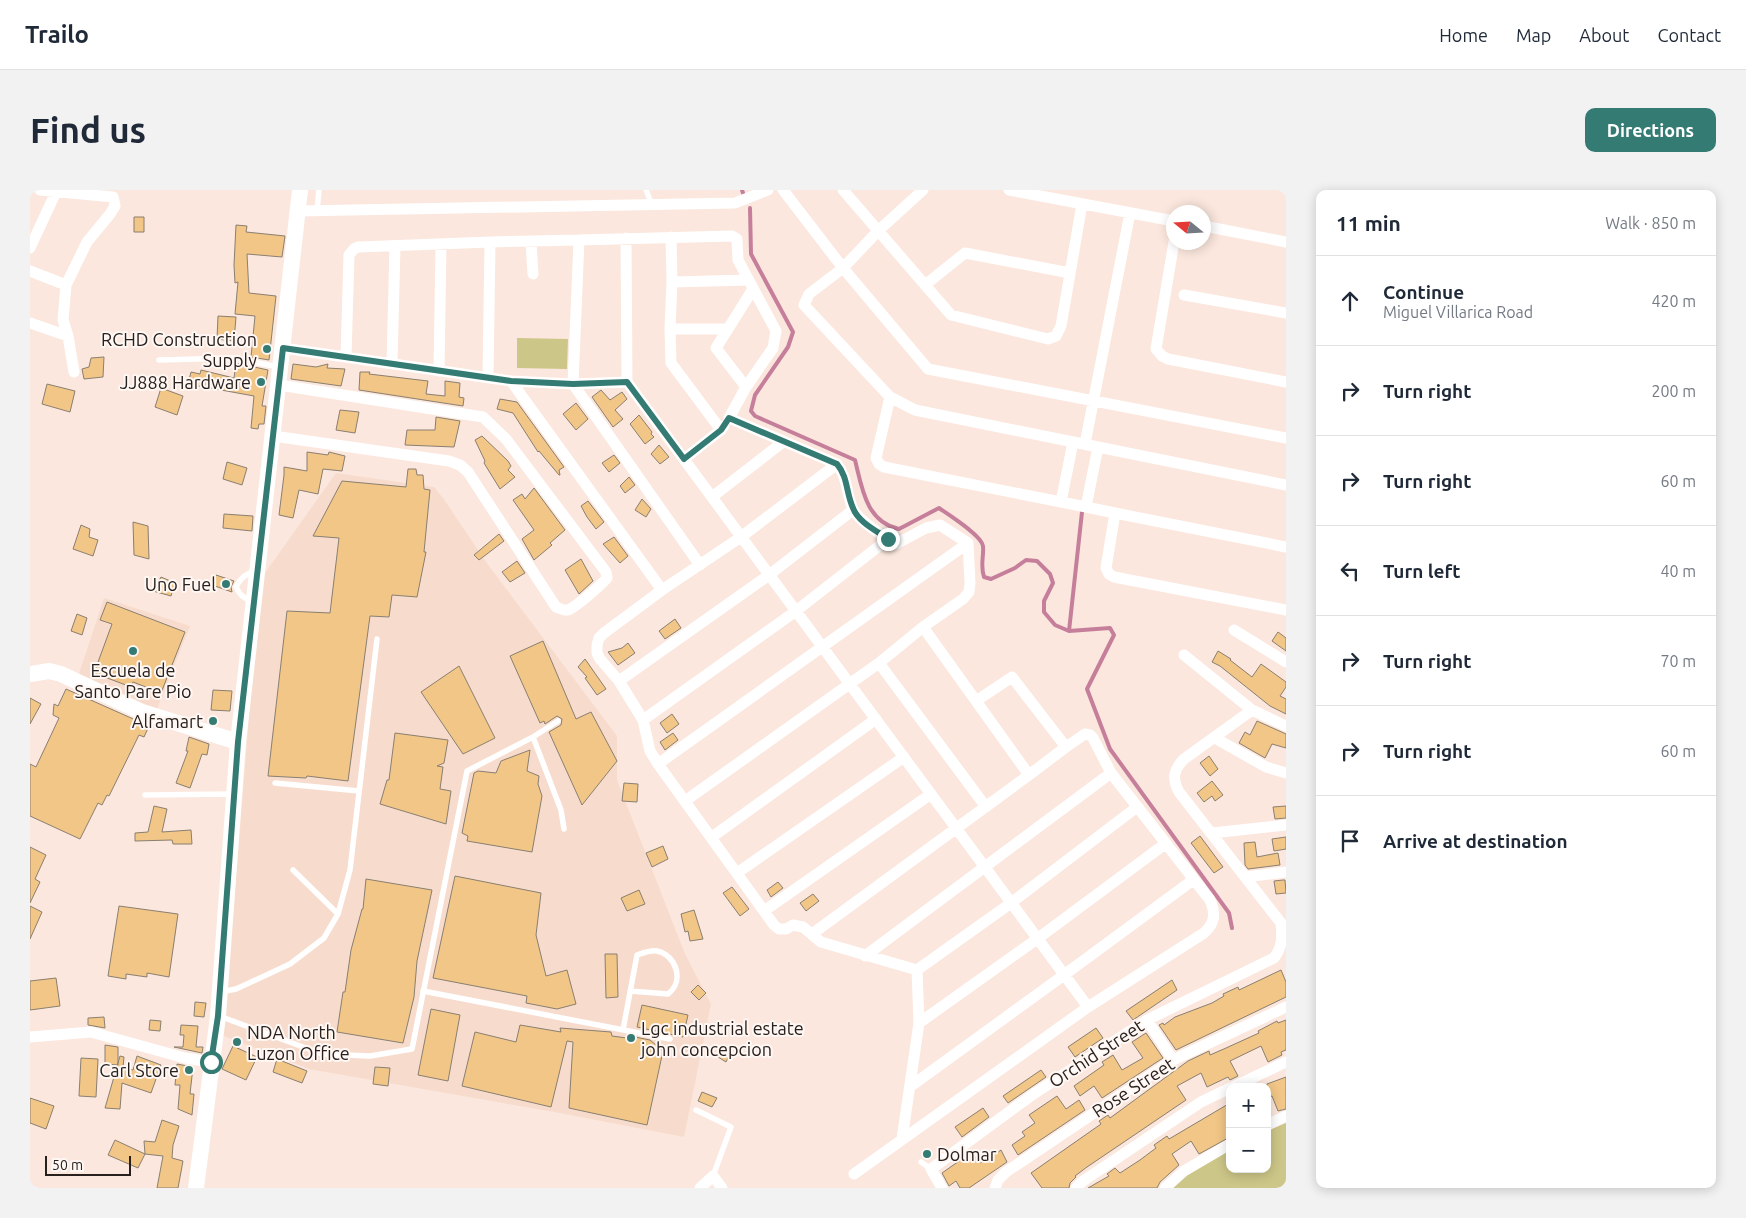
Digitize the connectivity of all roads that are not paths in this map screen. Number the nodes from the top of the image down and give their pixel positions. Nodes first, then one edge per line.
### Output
1 (40, 190) edge
2 (300, 190) edge
3 (319, 190) edge
4 (646, 190) edge
5 (768, 190) edge
6 (783, 190) edge
7 (843, 190) edge
8 (923, 190) edge
9 (1009, 190) edge
10 (56, 192) junction
11 (1082, 204) junction
12 (652, 205) junction
13 (298, 211) junction
14 (317, 211) junction
15 (1130, 213) junction
16 (1166, 220) edge
17 (1211, 227) edge
18 (878, 230) junction
19 (671, 237) junction
20 (626, 238) junction
21 (579, 240) junction
22 (490, 242) junction
23 (531, 242) junction
24 (1286, 242) edge
25 (441, 245) junction
26 (395, 246) junction
27 (30, 248) edge
28 (1173, 250) edge
29 (843, 268) junction
30 (30, 270) edge
31 (1070, 273) junction
32 (533, 274) dead end
33 (672, 282) junction
34 (66, 285) junction
35 (750, 285) junction
36 (925, 285) junction
37 (1184, 295) dead end
38 (1286, 313) edge
39 (30, 323) edge
40 (670, 329) junction
41 (728, 329) junction
42 (68, 336) junction
43 (283, 348) junction
44 (346, 356) junction
45 (159, 360) dead end
46 (392, 364) junction
47 (281, 368) junction
48 (439, 371) junction
49 (74, 372) dead end
50 (488, 378) junction
51 (511, 381) junction
52 (627, 382) junction
53 (1286, 382) edge
54 (573, 384) junction
55 (279, 385) junction
56 (746, 387) junction
57 (890, 397) junction
58 (1093, 400) junction
59 (729, 418) junction
60 (721, 430) junction
61 (273, 436) junction
62 (1286, 438) edge
63 (783, 442) junction
64 (1073, 442) junction
65 (1085, 444) junction
66 (1098, 447) junction
67 (684, 459) junction
68 (837, 464) junction
69 (1286, 485) edge
70 (712, 497) junction
71 (1061, 502) junction
72 (1086, 508) junction
73 (853, 510) junction
74 (1115, 513) junction
75 (742, 537) junction
76 (888, 539) junction
77 (968, 542) junction
78 (1286, 547) edge
79 (700, 565) junction
80 (769, 575) junction
81 (662, 590) junction
82 (1286, 610) edge
83 (796, 611) junction
84 (923, 627) junction
85 (1234, 630) dead end
86 (377, 639) dead end
87 (823, 648) junction
88 (1184, 655) dead end
89 (1286, 662) edge
90 (879, 663) junction
91 (30, 674) edge
92 (619, 681) junction
93 (849, 683) junction
94 (976, 701) junction
95 (1252, 710) junction
96 (876, 719) junction
97 (643, 720) junction
98 (558, 721) dead end
99 (1286, 726) edge
100 (533, 737) junction
101 (1214, 738) junction
102 (238, 742) junction
103 (1066, 747) junction
104 (904, 757) junction
105 (658, 764) junction
106 (1111, 773) junction
107 (1286, 773) edge
108 (1029, 776) junction
109 (275, 783) dead end
110 (359, 792) junction
111 (234, 794) junction
112 (931, 794) junction
113 (145, 795) dead end
114 (685, 801) junction
115 (986, 807) junction
116 (1137, 807) junction
117 (1286, 825) edge
118 (564, 829) dead end
119 (956, 829) junction
120 (1212, 834) junction
121 (712, 837) junction
122 (1165, 844) junction
123 (984, 867) junction
124 (292, 870) dead end
125 (1286, 872) edge
126 (737, 873) junction
127 (1246, 877) junction
128 (1193, 880) junction
129 (1011, 903) junction
130 (764, 911) junction
131 (338, 914) junction
132 (1283, 922) edge
133 (812, 934) junction
134 (1037, 939) junction
135 (865, 956) junction
136 (917, 970) junction
137 (1064, 976) junction
138 (423, 991) junction
139 (630, 991) junction
140 (220, 992) junction
141 (1088, 1007) junction
142 (1286, 1007) edge
143 (218, 1016) junction
144 (1147, 1020) junction
145 (919, 1023) junction
146 (624, 1030) junction
147 (30, 1038) edge
148 (670, 1039) dead end
149 (1173, 1060) junction
150 (211, 1062) junction
151 (1286, 1062) edge
152 (1241, 1083) edge
153 (911, 1086) junction
154 (1226, 1090) edge
155 (696, 1110) dead end
156 (1286, 1116) edge
157 (1271, 1123) edge
158 (902, 1139) junction
159 (1226, 1146) edge
160 (920, 1162) dead end
161 (931, 1169) junction
162 (854, 1174) dead end
163 (713, 1176) junction
164 (196, 1188) edge
165 (700, 1188) edge
166 (722, 1188) edge
167 (942, 1188) edge
168 (995, 1188) edge
169 (1076, 1188) edge
170 (1165, 1188) edge

1 - 10 street
2 - 13 main road
3 - 14 lane
4 - 12 lane
5 - 12 street
6 - 29 street
7 - 18 street
8 - 18 street
9 - 11 street
10 - 27 street
10 - 34 street
11 - 15 street
11 - 31 street
12 - 14 street
13 - 14 street
13 - 43 main road
15 - 16 street
15 - 58 street
17 - 24 street
18 - 29 street
18 - 36 street
19 - 20 street
19 - 33 street
19 - 35 street
20 - 21 street
20 - 52 street
21 - 23 street
21 - 54 street
22 - 23 street
22 - 25 street
22 - 50 street
23 - 32 street
25 - 26 street
25 - 48 street
26 - 44 street
26 - 46 street
28 - 53 street
29 - 57 street
29 - 58 street
30 - 34 street
31 - 36 street
31 - 36 street
33 - 35 street
33 - 40 street
34 - 42 street
35 - 41 street
35 - 56 street
37 - 38 street
39 - 42 street
40 - 41 street
40 - 60 street
41 - 56 street
42 - 49 street
43 - 44 street
43 - 47 main road
44 - 46 street
45 - 47 lane
46 - 48 street
47 - 55 main road
48 - 50 street
50 - 51 street
51 - 54 street
51 - 81 street
52 - 54 street
52 - 67 street
54 - 79 street
55 - 61 main road
55 - 61 street
56 - 59 street
57 - 64 street
57 - 71 street
58 - 62 street
58 - 65 street
59 - 60 street
59 - 63 street
60 - 67 street
61 - 102 main road
63 - 68 street
63 - 70 street
64 - 65 street
64 - 71 street
65 - 66 street
66 - 69 street
66 - 72 street
67 - 70 street
68 - 73 street
68 - 75 street
70 - 75 street
71 - 72 street
72 - 74 street
73 - 76 street
73 - 80 street
74 - 78 street
74 - 82 street
75 - 79 street
75 - 80 street
76 - 77 street
76 - 83 street
77 - 84 street
77 - 87 street
79 - 81 street
80 - 83 street
80 - 92 street
81 - 92 street
83 - 87 street
83 - 97 street
84 - 90 street
84 - 94 street
85 - 89 street
86 - 110 lane
87 - 93 street
87 - 105 street
88 - 95 street
90 - 93 street
90 - 115 street
91 - 102 main road
92 - 97 street
93 - 96 street
93 - 114 street
94 - 103 street
94 - 108 street
95 - 99 street
95 - 101 street
96 - 104 street
96 - 121 street
97 - 105 street
98 - 100 lane
100 - 118 lane
100 - 138 lane
101 - 107 street
101 - 120 street
102 - 111 main road
103 - 106 street
103 - 108 street
104 - 112 street
104 - 126 street
105 - 114 street
106 - 116 street
106 - 123 street
108 - 115 street
109 - 110 lane
110 - 131 lane
111 - 113 lane
111 - 140 main road
112 - 119 street
112 - 130 street
114 - 121 street
115 - 119 street
116 - 122 street
116 - 129 street
117 - 120 street
119 - 123 street
119 - 133 street
120 - 127 street
121 - 126 street
122 - 128 street
122 - 134 street
123 - 129 street
123 - 135 street
124 - 131 lane
125 - 127 street
126 - 130 street
127 - 132 street
128 - 137 street
128 - 141 street
129 - 134 street
129 - 136 street
130 - 133 street
131 - 140 lane
132 - 144 street, Orchid Street
133 - 135 street
134 - 137 street
134 - 145 street
135 - 136 street
136 - 145 street
137 - 141 street
137 - 153 street
138 - 143 lane
138 - 146 lane
139 - 139 lane
139 - 146 lane
140 - 143 main road
141 - 158 street
142 - 149 street, Rose Street
143 - 150 main road
144 - 149 street
144 - 161 street, Orchid Street
145 - 153 street
146 - 148 lane
147 - 150 street
149 - 168 street, Rose Street
150 - 164 main road
151 - 152 street
153 - 158 street
154 - 169 street
155 - 163 lane
156 - 157 street
158 - 162 street
159 - 170 street
160 - 161 lane
161 - 167 street
163 - 165 street
163 - 166 street

